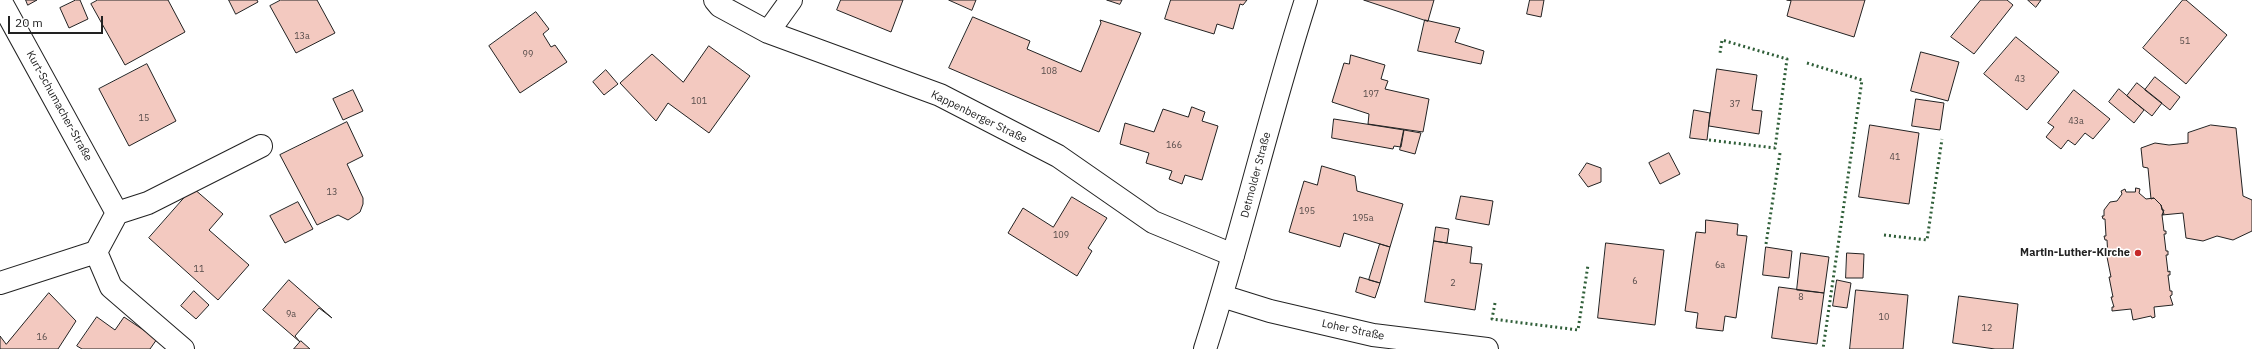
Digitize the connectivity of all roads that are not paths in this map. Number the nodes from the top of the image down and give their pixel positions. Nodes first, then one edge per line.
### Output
1 (0, 0) edge
2 (715, 0) edge
3 (791, 0) edge
4 (1306, 0) edge
5 (768, 32) junction
6 (261, 146) dead end
7 (117, 213) junction
8 (96, 252) junction
9 (1233, 255) junction
10 (0, 283) edge
11 (1222, 296) junction
12 (183, 349) edge
13 (1205, 349) edge
14 (1487, 349) edge

1 - 7 street, Kurt-Schumacher-Straße
2 - 5 street, Kappenberger Straße
3 - 5 street
4 - 9 street, Detmolder Straße
5 - 9 street, Kappenberger Straße
6 - 7 street
7 - 8 street
8 - 10 street
8 - 12 street
9 - 11 street, Detmolder Straße
11 - 13 street, Detmolder Straße
11 - 14 street, Loher Straße

